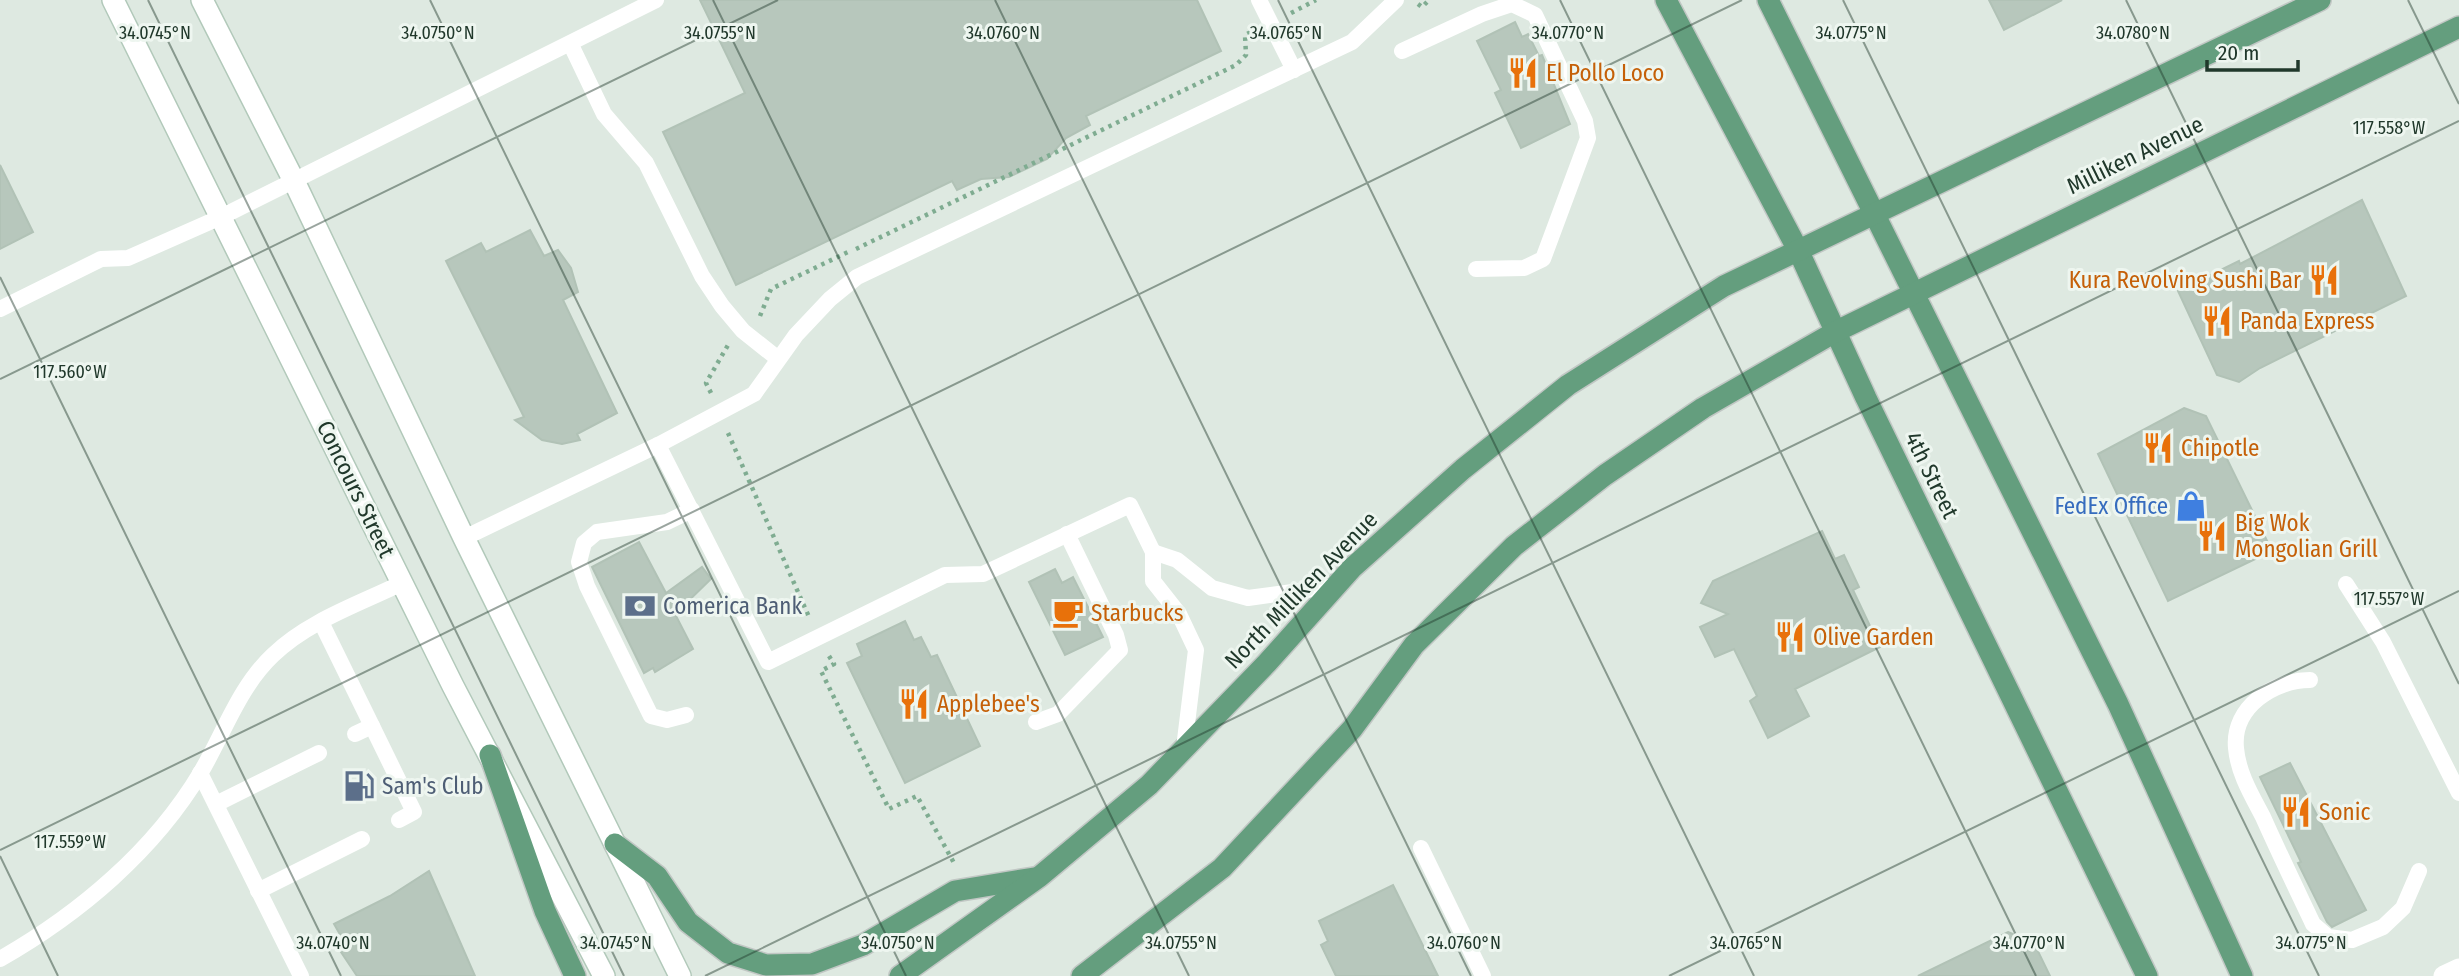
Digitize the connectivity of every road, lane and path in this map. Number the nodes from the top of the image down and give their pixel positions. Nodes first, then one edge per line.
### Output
1 (113, 0) edge
2 (202, 0) edge
3 (656, 0) edge
4 (1259, 0) edge
5 (1316, 0) edge
6 (1396, 0) edge
7 (1667, 0) edge
8 (1768, 0) edge
9 (2320, 0) edge
10 (2296, 5) edge
11 (1270, 23) junction
12 (2459, 27) edge
13 (570, 45) junction
14 (1402, 51) dead end
15 (1294, 69) junction
16 (294, 181) junction
17 (1876, 214) junction
18 (221, 217) junction
19 (1799, 252) junction
20 (1476, 269) dead end
21 (1914, 292) junction
22 (0, 309) edge
23 (743, 331) junction
24 (1835, 332) junction
25 (777, 358) junction
26 (719, 412) junction
27 (658, 445) junction
28 (692, 510) junction
29 (1067, 534) junction
30 (464, 538) junction
31 (1153, 552) junction
32 (402, 583) junction
33 (2346, 584) dead end
34 (1336, 586) junction
35 (321, 622) junction
36 (819, 637) junction
37 (2310, 680) dead end
38 (686, 715) dead end
39 (1036, 722) dead end
40 (372, 726) junction
41 (355, 734) dead end
42 (1184, 748) junction
43 (319, 753) dead end
44 (490, 755) junction
45 (200, 774) junction
46 (2459, 793) edge
47 (216, 804) junction
48 (399, 820) dead end
49 (362, 838) dead end
50 (615, 844) junction
51 (1421, 848) dead end
52 (954, 863) dead end
53 (2419, 871) dead end
54 (1039, 877) junction
55 (258, 891) junction
56 (0, 958) edge
57 (2459, 969) edge
58 (301, 976) edge
59 (575, 976) edge
60 (604, 976) edge
61 (680, 976) edge
62 (900, 976) edge
63 (1082, 976) edge
64 (1483, 976) edge
65 (2147, 976) edge
66 (2242, 976) edge
67 (2444, 976) edge

1 - 18 street, Concours Street
2 - 16 street
3 - 13 lane
4 - 11 lane
5 - 11 path
6 - 15 lane
7 - 19 main road, 4th Street
8 - 17 main road
9 - 10 main road
10 - 17 main road
11 - 15 lane
11 - 23 path
12 - 21 main road, Milliken Avenue
13 - 16 lane
13 - 23 lane
14 - 20 lane
15 - 25 lane
16 - 18 lane
16 - 30 street
17 - 19 main road
17 - 21 main road
18 - 22 lane
18 - 32 street, Concours Street
19 - 24 main road, 4th Street
19 - 34 main road, North Milliken Avenue
21 - 24 main road, Milliken Avenue
21 - 66 main road
23 - 25 lane
23 - 26 path
24 - 63 main road
24 - 65 main road, 4th Street
25 - 26 lane
26 - 27 lane
26 - 36 path
27 - 28 lane
27 - 30 lane
28 - 36 lane
28 - 38 lane
29 - 31 lane
29 - 36 lane
29 - 39 lane
30 - 50 street
31 - 34 lane
31 - 42 lane
32 - 35 lane
32 - 44 street, Concours Street
33 - 46 lane
34 - 42 main road, North Milliken Avenue
35 - 40 lane
35 - 45 lane
36 - 52 path
37 - 53 lane
40 - 41 lane
40 - 48 lane
42 - 54 main road, North Milliken Avenue
43 - 47 lane
44 - 59 main road
44 - 60 street, Concours Street
45 - 47 lane
45 - 56 lane
47 - 55 lane
49 - 55 lane
50 - 54 main road
50 - 61 street
51 - 64 lane
54 - 62 main road, North Milliken Avenue
55 - 58 lane
57 - 67 street

